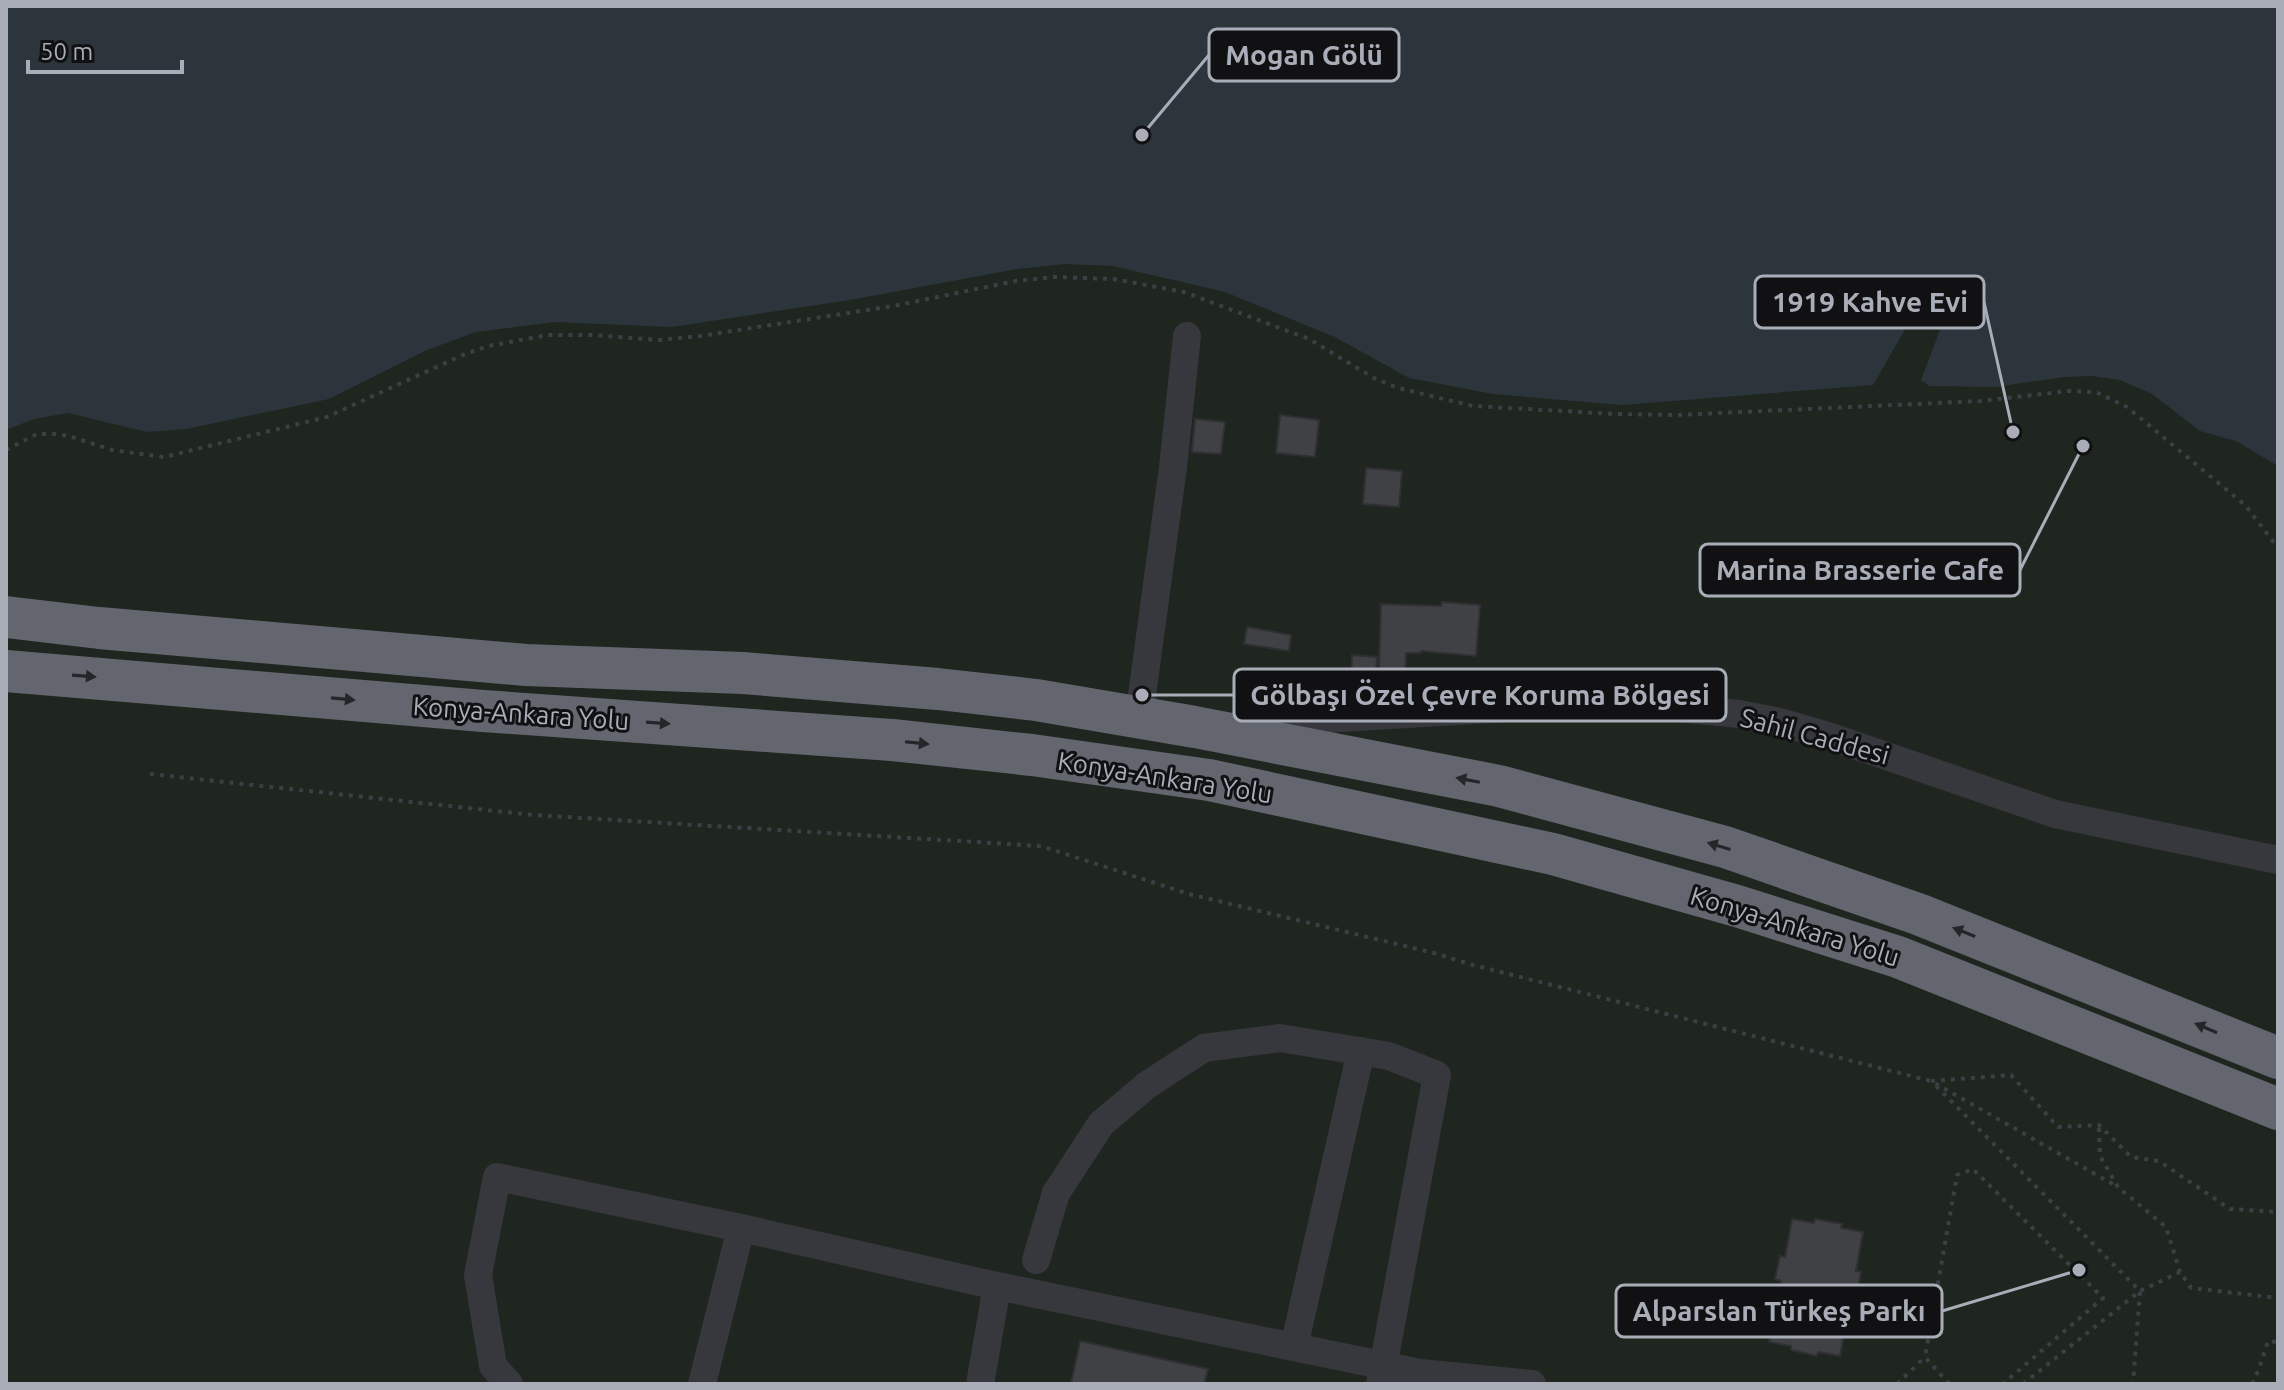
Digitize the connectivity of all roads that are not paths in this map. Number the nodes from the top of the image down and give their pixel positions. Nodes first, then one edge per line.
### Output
1 (1187, 336) dead end
2 (6, 617) edge
3 (6, 671) edge
4 (1139, 717) junction
5 (1195, 727) junction
6 (2278, 860) edge
7 (1361, 1051) junction
8 (2278, 1058) edge
9 (2278, 1109) edge
10 (741, 1228) junction
11 (1036, 1260) dead end
12 (997, 1286) junction
13 (1294, 1347) junction
14 (1382, 1374) edge
15 (509, 1384) edge
16 (702, 1384) edge
17 (980, 1384) edge
18 (1532, 1384) edge

1 - 4 street
2 - 4 highway
3 -> 9 highway, Konya-Ankara Yolu
4 - 5 highway
5 - 6 street, Sahil Caddesi
8 -> 5 highway
7 - 11 street
7 - 13 street
7 - 14 street
10 - 12 street
10 - 15 street
10 - 16 street
12 - 13 street
12 - 17 street
13 - 14 street
14 - 18 street

